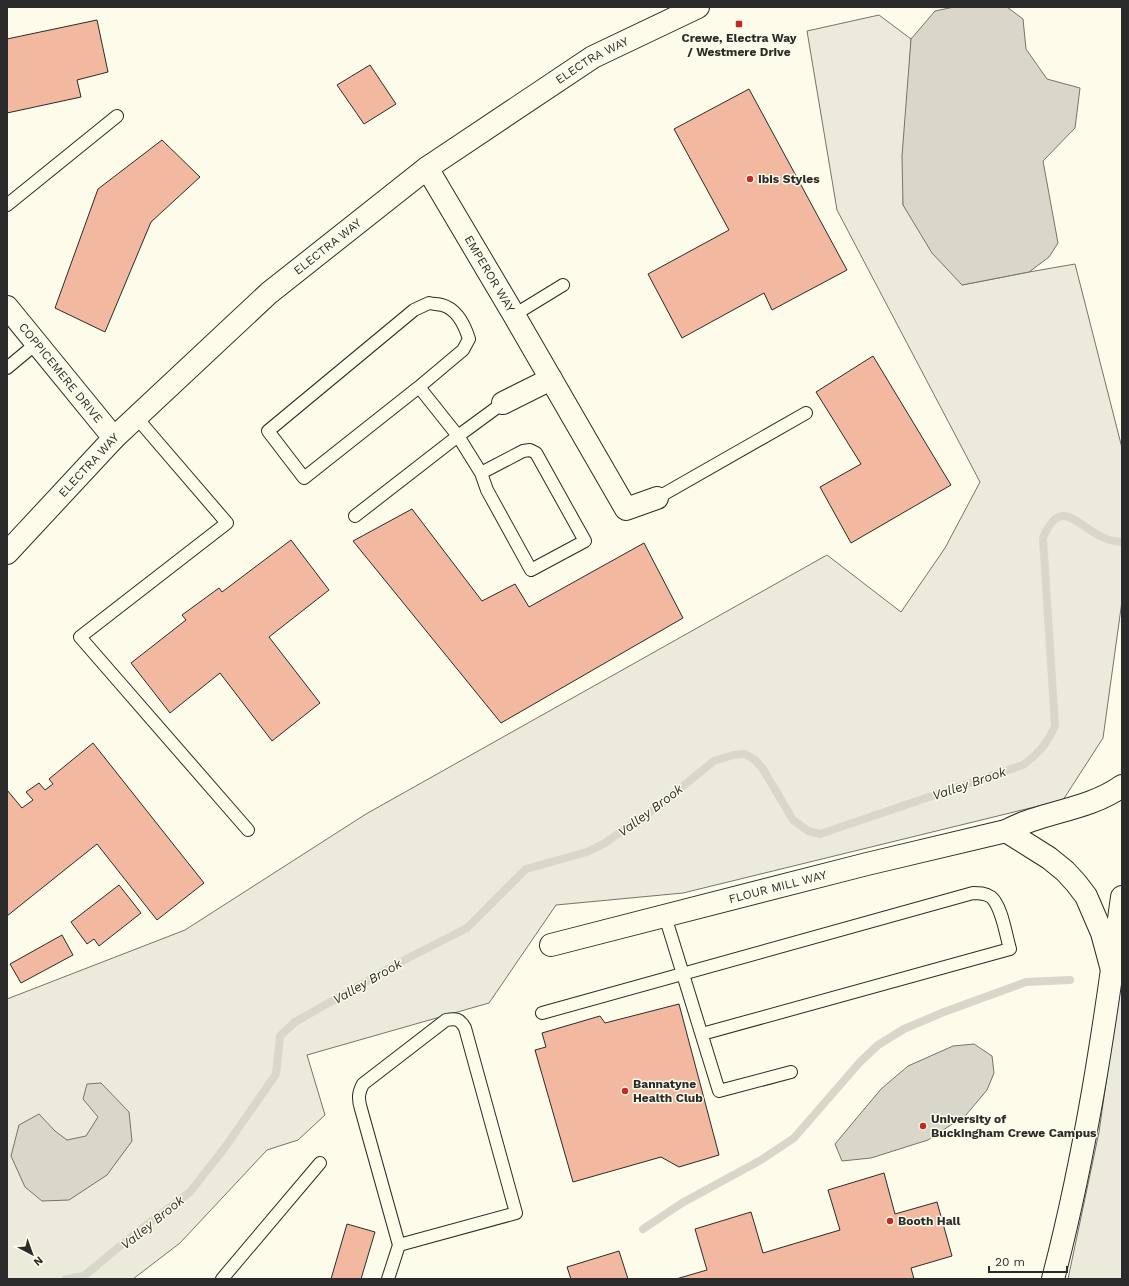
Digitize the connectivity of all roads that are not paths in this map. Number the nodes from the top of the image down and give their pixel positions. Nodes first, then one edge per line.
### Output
1 (698, 7) edge
2 (117, 116) dead end
3 (427, 168) junction
4 (7, 205) edge
5 (563, 285) dead end
6 (7, 307) edge
7 (514, 315) junction
8 (37, 343) junction
9 (7, 368) edge
10 (551, 379) junction
11 (419, 387) junction
12 (503, 403) joint
13 (806, 414) dead end
14 (136, 417) junction
15 (458, 436) junction
16 (114, 438) junction
17 (481, 473) junction
18 (657, 498) joint
19 (355, 516) dead end
20 (7, 552) edge
21 (1122, 786) edge
22 (248, 830) dead end
23 (1006, 831) junction
24 (1122, 897) edge
25 (665, 916) junction
26 (551, 945) dead end
27 (1112, 970) junction
28 (683, 974) junction
29 (542, 1013) dead end
30 (702, 1034) junction
31 (791, 1072) dead end
32 (320, 1163) dead end
33 (398, 1245) junction
34 (222, 1279) edge
35 (388, 1279) edge
36 (1053, 1279) edge

1 - 3 street, ELECTRA WAY
2 - 4 lane
3 - 7 street, EMPEROR WAY
3 - 14 street, ELECTRA WAY
5 - 7 lane
6 - 8 street, COPPICEMERE DRIVE
7 - 10 street, EMPEROR WAY
8 - 9 lane
8 - 16 street, COPPICEMERE DRIVE
10 - 12 street
10 - 18 street, EMPEROR WAY
11 - 11 lane
11 - 15 lane
12 - 15 lane
13 - 18 lane
14 - 16 street, ELECTRA WAY
14 - 22 lane
15 - 17 lane
15 - 19 lane
16 - 20 street, ELECTRA WAY
17 - 17 lane
21 - 23 street, FLOUR MILL WAY
23 - 25 street, FLOUR MILL WAY
23 - 27 street
24 - 27 street
25 - 26 street, FLOUR MILL WAY
25 - 28 lane
27 - 36 street
28 - 29 lane
28 - 30 lane
28 - 30 lane
30 - 31 lane
32 - 34 lane
33 - 33 lane
33 - 35 lane

